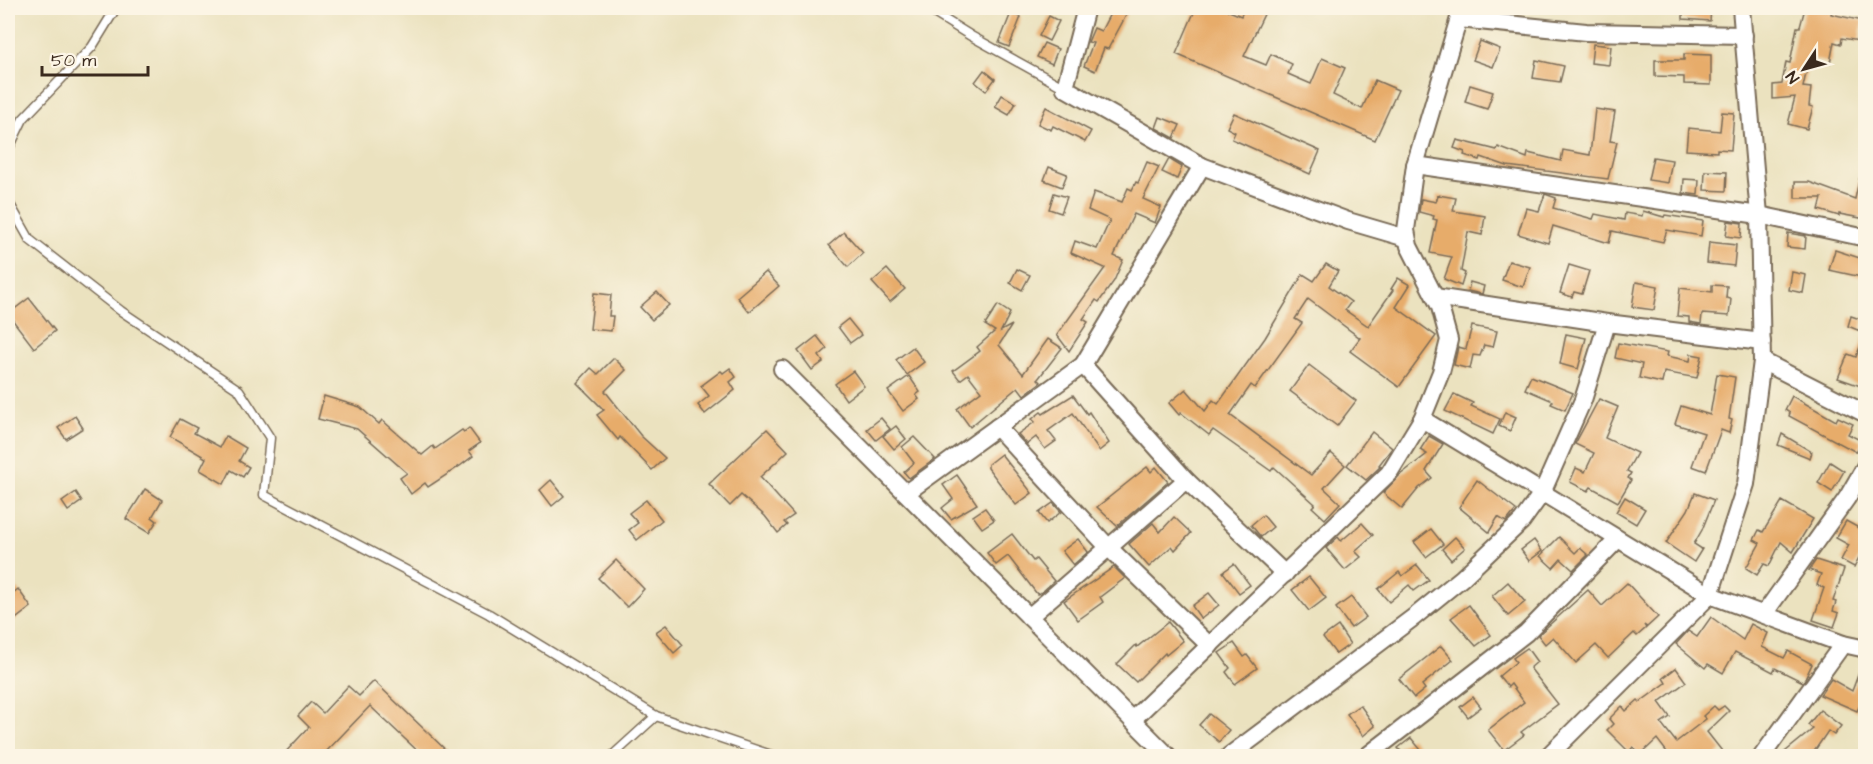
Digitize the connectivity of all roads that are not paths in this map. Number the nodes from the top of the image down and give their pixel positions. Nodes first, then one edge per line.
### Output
1 (116, 8) edge
2 (926, 8) edge
3 (1086, 8) edge
4 (1741, 8) edge
5 (1461, 13) edge
6 (1744, 35) junction
7 (1065, 88) junction
8 (8, 150) edge
9 (1415, 165) junction
10 (1202, 166) junction
11 (8, 201) edge
12 (1759, 215) junction
13 (1406, 238) junction
14 (1866, 238) edge
15 (1435, 297) junction
16 (1607, 323) junction
17 (1762, 342) junction
18 (1762, 361) junction
19 (1083, 365) junction
20 (782, 369) dead end
21 (1866, 414) edge
22 (1422, 419) junction
23 (997, 427) junction
24 (1866, 465) edge
25 (1186, 480) junction
26 (906, 493) junction
27 (1542, 493) junction
28 (1617, 540) junction
29 (1108, 548) junction
30 (1285, 574) junction
31 (1710, 595) junction
32 (1764, 614) junction
33 (1029, 617) junction
34 (1843, 644) junction
35 (1210, 646) junction
36 (1866, 649) edge
37 (656, 716) junction
38 (1132, 720) junction
39 (612, 756) edge
40 (774, 756) edge
41 (1168, 756) edge
42 (1229, 756) edge
43 (1368, 756) edge
44 (1548, 756) edge
45 (1762, 756) edge

1 - 8 lane
2 - 7 lane
3 - 7 street
4 - 6 street
5 - 6 street
5 - 9 street
6 - 12 street
7 - 10 street
9 - 12 street
9 - 13 street
10 - 13 street
10 - 19 street
11 - 37 lane
12 - 14 street
12 - 17 street
13 - 15 street
15 - 16 street
15 - 22 street
16 - 17 street
16 - 27 street
17 - 18 street
18 - 21 street
18 - 31 street
19 - 23 street
19 - 25 street
20 - 26 street
22 - 27 street
22 - 30 street
23 - 26 street
23 - 29 street
24 - 32 street
25 - 29 street
25 - 30 street
26 - 33 street
27 - 28 street
27 - 42 street
28 - 31 street
28 - 43 street
29 - 33 street
29 - 35 street
30 - 35 street
31 - 32 street
31 - 44 street
32 - 34 street
33 - 38 street
34 - 36 street
34 - 45 street
35 - 38 street
37 - 39 lane
37 - 40 lane
38 - 41 street

